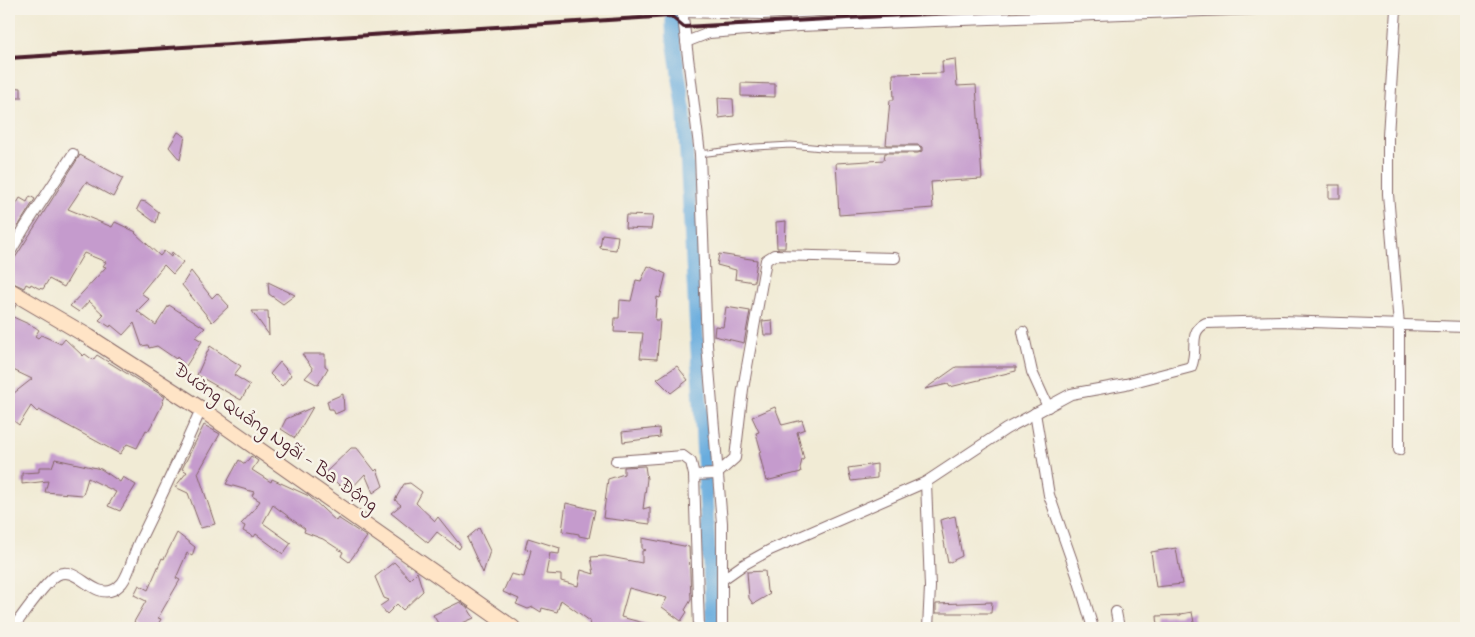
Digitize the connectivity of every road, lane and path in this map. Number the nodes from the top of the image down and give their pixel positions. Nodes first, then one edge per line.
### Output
1 (858, 9) edge
2 (1257, 9) edge
3 (1396, 9) edge
4 (682, 10) edge
5 (686, 42) junction
6 (918, 149) dead end
7 (73, 154) dead end
8 (700, 154) junction
9 (9, 254) edge
10 (895, 258) dead end
11 (9, 290) edge
12 (1399, 325) junction
13 (1466, 327) edge
14 (1023, 332) dead end
15 (1048, 406) junction
16 (202, 408) junction
17 (1035, 414) junction
18 (1399, 450) dead end
19 (616, 461) dead end
20 (705, 475) junction
21 (926, 482) junction
22 (723, 579) junction
23 (1116, 612) dead end
24 (13, 628) edge
25 (513, 628) edge
26 (699, 628) edge
27 (722, 628) edge
28 (928, 628) edge
29 (1093, 628) edge
30 (1119, 628) edge

1 - 4 street
2 - 5 street
3 - 12 street
4 - 5 street
5 - 8 street
6 - 8 lane
7 - 9 street
8 - 20 street
10 - 20 street
11 - 16 main road, Đường Quảng Ngãi - Ba Động
12 - 13 street
12 - 15 street
12 - 18 street
14 - 15 street
15 - 17 street
16 - 24 street
16 - 25 main road, Đường Quảng Ngãi - Ba Động
17 - 21 street
17 - 29 street
19 - 20 street
20 - 22 street
20 - 26 street
21 - 22 street
21 - 28 street
22 - 27 street
23 - 30 street

